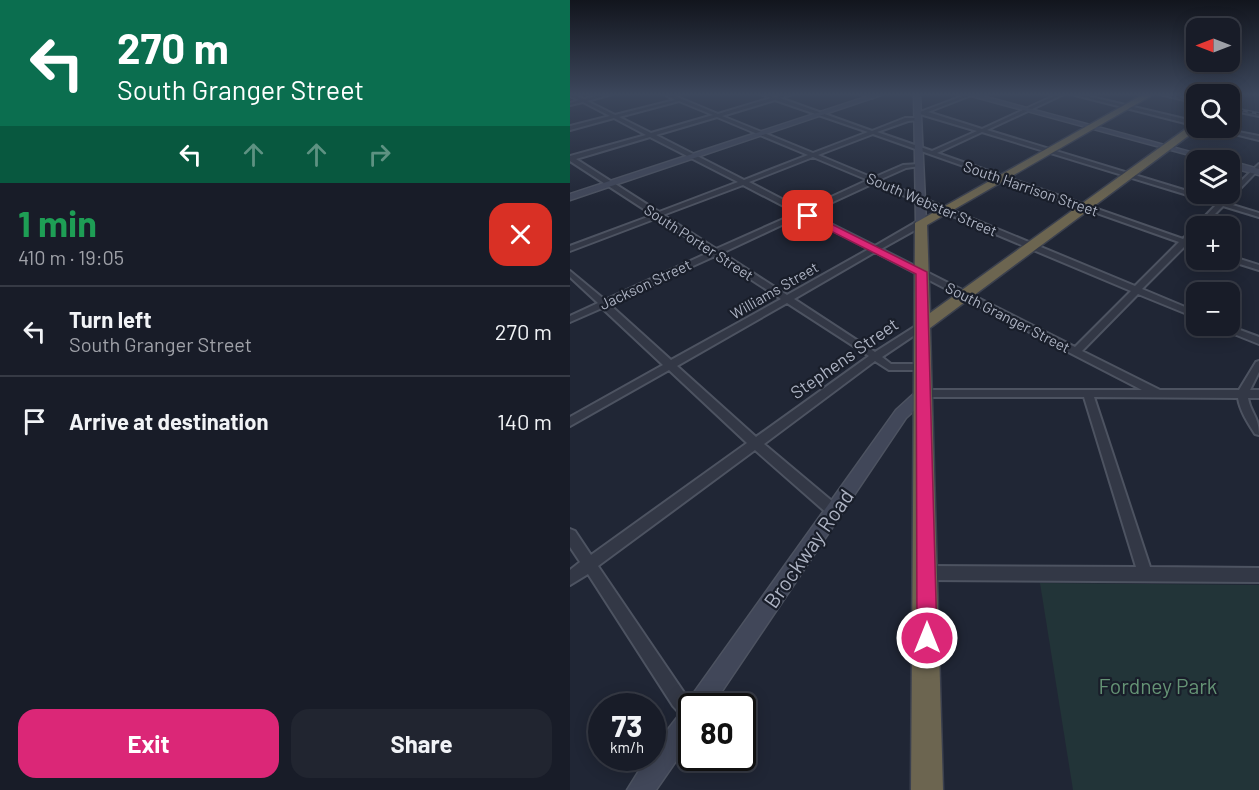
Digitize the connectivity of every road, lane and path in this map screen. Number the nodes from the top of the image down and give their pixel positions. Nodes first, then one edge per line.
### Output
1 (642, 131) edge
2 (664, 131) edge
3 (754, 131) edge
4 (770, 131) edge
5 (869, 131) edge
6 (875, 131) edge
7 (919, 131) edge
8 (979, 131) edge
9 (984, 131) edge
10 (1086, 131) edge
11 (1102, 131) edge
12 (872, 132) junction
13 (1186, 132) edge
14 (761, 134) junction
15 (1240, 134) edge
16 (650, 135) junction
17 (1259, 138) edge
18 (1166, 147) junction
19 (918, 148) junction
20 (1050, 151) junction
21 (1186, 152) edge
22 (932, 153) junction
23 (812, 155) junction
24 (692, 157) junction
25 (570, 158) edge
26 (918, 165) junction
27 (1240, 166) edge
28 (1257, 170) edge
29 (1128, 175) junction
30 (1002, 178) junction
31 (874, 180) junction
32 (742, 182) junction
33 (610, 184) junction
34 (1240, 186) edge
35 (1186, 192) edge
36 (570, 197) edge
37 (919, 199) junction
38 (1220, 204) edge
39 (1224, 204) edge
40 (1084, 206) junction
41 (945, 210) junction
42 (802, 213) junction
43 (657, 215) junction
44 (1259, 215) edge
45 (1209, 216) edge
46 (921, 223) junction
47 (1184, 242) joint
48 (1031, 245) junction
49 (570, 249) edge
50 (875, 250) junction
51 (715, 252) junction
52 (1240, 261) edge
53 (1259, 268) edge
54 (921, 272) junction
55 (570, 273) edge
56 (1136, 289) junction
57 (963, 294) junction
58 (786, 300) junction
59 (603, 304) junction
60 (1186, 310) edge
61 (570, 319) edge
62 (922, 326) junction
63 (1240, 333) edge
64 (1259, 341) edge
65 (1075, 352) junction
66 (876, 356) junction
67 (1259, 364) edge
68 (672, 365) junction
69 (923, 367) junction
70 (924, 393) junction
71 (1157, 393) junction
72 (1088, 394) junction
73 (1242, 394) junction
74 (1259, 394) edge
75 (570, 422) edge
76 (1259, 431) edge
77 (756, 444) junction
78 (834, 511) junction
79 (570, 535) edge
80 (589, 564) junction
81 (926, 573) junction
82 (1144, 574) junction
83 (1259, 575) edge
84 (570, 578) edge
85 (707, 693) edge
86 (678, 698) edge
87 (678, 735) edge
88 (640, 790) edge
89 (927, 790) edge

1 - 16 street, South Granger Street
2 - 16 street
3 - 14 street, South Webster Street
4 - 14 street
5 - 12 street, South Harrison Street
6 - 12 street
7 - 19 street
8 - 22 street
9 - 20 street
10 - 20 highway, Williams Street
11 - 18 street
12 - 19 street, South Harrison Street
12 - 23 street
13 - 18 highway, Stephens Street
14 - 23 street, South Webster Street
14 - 24 street
15 - 17 street
16 - 24 street, South Granger Street
16 - 25 street
18 - 21 street
18 - 29 highway, Stephens Street
19 - 22 street, South Harrison Street
19 - 26 street
20 - 29 street
20 - 30 highway, Williams Street
22 - 30 street, South Harrison Street
23 - 31 street, South Webster Street
23 - 32 street
24 - 32 street, South Granger Street
24 - 33 street
25 - 33 street, South Porter Street
26 - 31 street, Jackson Street
26 - 37 street
27 - 28 street
28 - 34 street
29 - 35 street
29 - 40 highway, Stephens Street
30 - 40 street, South Harrison Street
30 - 41 highway, Williams Street
31 - 37 street, South Webster Street
31 - 42 street, Jackson Street
32 - 42 street, South Granger Street
32 - 43 street
33 - 36 street
33 - 43 street, South Porter Street
37 - 41 street, South Webster Street
37 - 46 street
38 - 45 street
39 - 44 street
40 - 47 street, South Harrison Street
40 - 48 highway, Stephens Street
41 - 46 highway, Williams Street
41 - 48 street, South Webster Street
42 - 50 street, South Granger Street
42 - 51 street, Jackson Street
43 - 49 street
43 - 51 street, South Porter Street
46 - 50 street, Williams Street
46 - 54 highway
47 - 56 street
48 - 56 street, South Webster Street
48 - 57 highway, Stephens Street
50 - 54 street, South Granger Street
50 - 58 street, Williams Street
51 - 58 street, South Porter Street
51 - 59 street, Jackson Street
52 - 53 street
54 - 57 street, South Granger Street
54 - 62 highway
55 - 59 street
56 - 60 street, South Webster Street
56 - 65 street
57 - 62 highway, Stephens Street
57 - 65 street, South Granger Street
58 - 66 street, South Porter Street
58 - 68 street, Williams Street
59 - 61 street, Jackson Street
59 - 68 street
62 - 66 street, Stephens Street
62 - 69 highway
63 - 64 street
65 - 71 street, South Granger Street
66 - 69 street, South Porter Street
66 - 77 street, Stephens Street
67 - 73 street
68 - 75 street, Williams Street
68 - 77 street
69 - 70 highway
70 - 72 street
70 - 78 street, Brockway Road
70 - 81 highway
71 - 72 street
71 - 73 street
72 - 82 street
73 - 74 street
73 - 76 street
77 - 78 street
77 - 80 street, Stephens Street
78 - 85 street, Brockway Road
79 - 80 street
80 - 84 street, Stephens Street
80 - 86 street
81 - 82 street
81 - 89 highway
82 - 83 street
87 - 88 street

